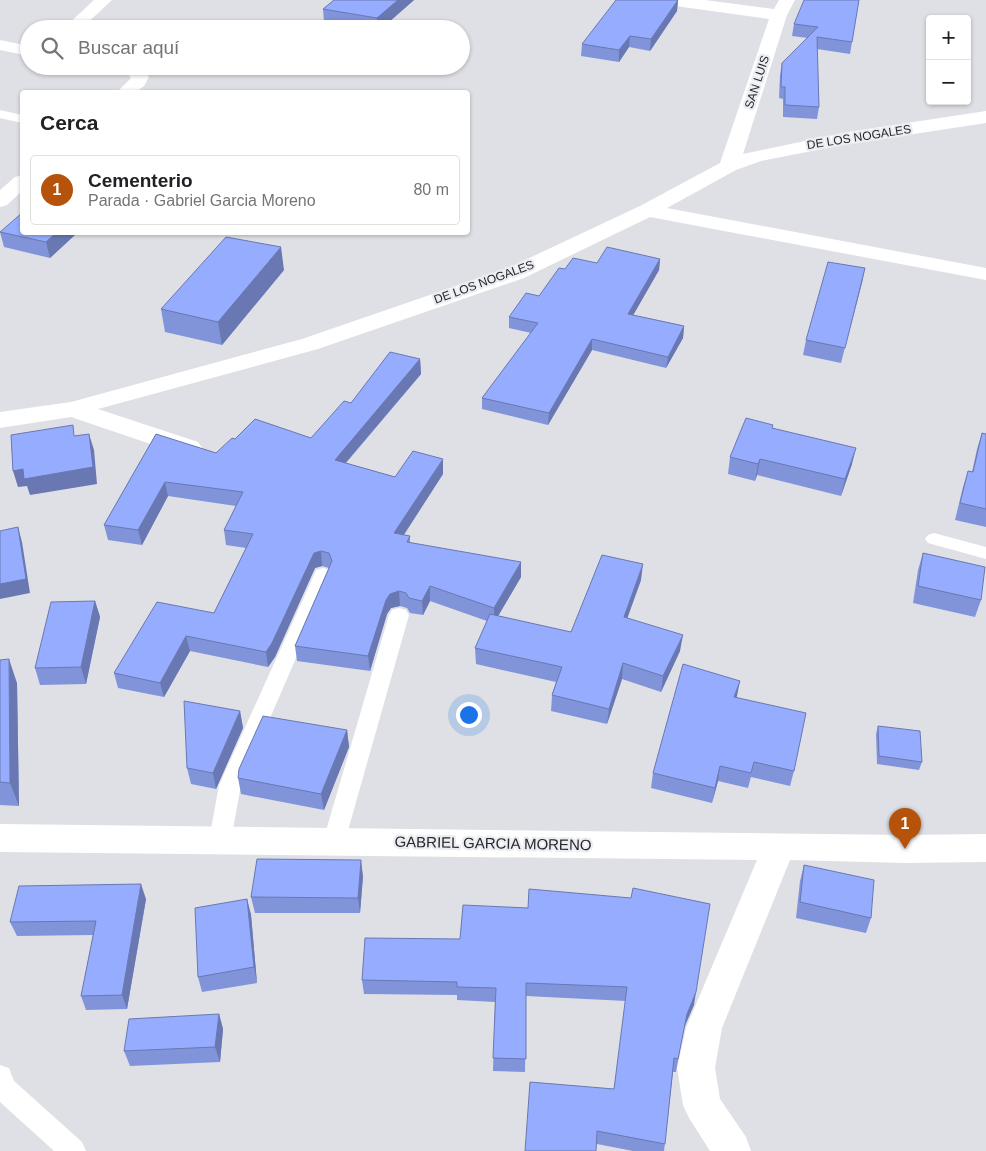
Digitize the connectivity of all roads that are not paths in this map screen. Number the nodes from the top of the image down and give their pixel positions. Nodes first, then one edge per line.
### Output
1 (104, 0) edge
2 (668, 0) edge
3 (783, 8) edge
4 (81, 20) edge
5 (0, 45) edge
6 (20, 49) edge
7 (138, 75) edge
8 (128, 90) edge
9 (0, 114) edge
10 (986, 117) edge
11 (20, 119) edge
12 (729, 166) junction
13 (20, 183) edge
14 (0, 201) edge
15 (647, 210) junction
16 (986, 274) edge
17 (72, 409) junction
18 (0, 420) edge
19 (212, 455) edge
20 (934, 539) dead end
21 (986, 553) edge
22 (323, 576) edge
23 (400, 615) dead end
24 (0, 838) edge
25 (220, 840) junction
26 (334, 841) junction
27 (779, 846) junction
28 (986, 848) edge
29 (0, 1077) edge
30 (73, 1151) edge
31 (732, 1151) edge

1 - 4 street
2 - 3 street
3 - 12 street, SAN LUIS
5 - 6 street
7 - 8 street
9 - 11 lane
10 - 12 street, DE LOS NOGALES
12 - 15 street, DE LOS NOGALES
13 - 14 street
15 - 16 street
15 - 17 street, DE LOS NOGALES
17 - 18 street, DE LOS NOGALES
17 - 19 street
20 - 21 lane
22 - 25 lane
23 - 26 lane
24 - 25 street, GABRIEL GARCIA MORENO
25 - 26 street, GABRIEL GARCIA MORENO
26 - 27 street, GABRIEL GARCIA MORENO
27 - 28 street, GABRIEL GARCIA MORENO
27 - 31 street
29 - 30 lane

